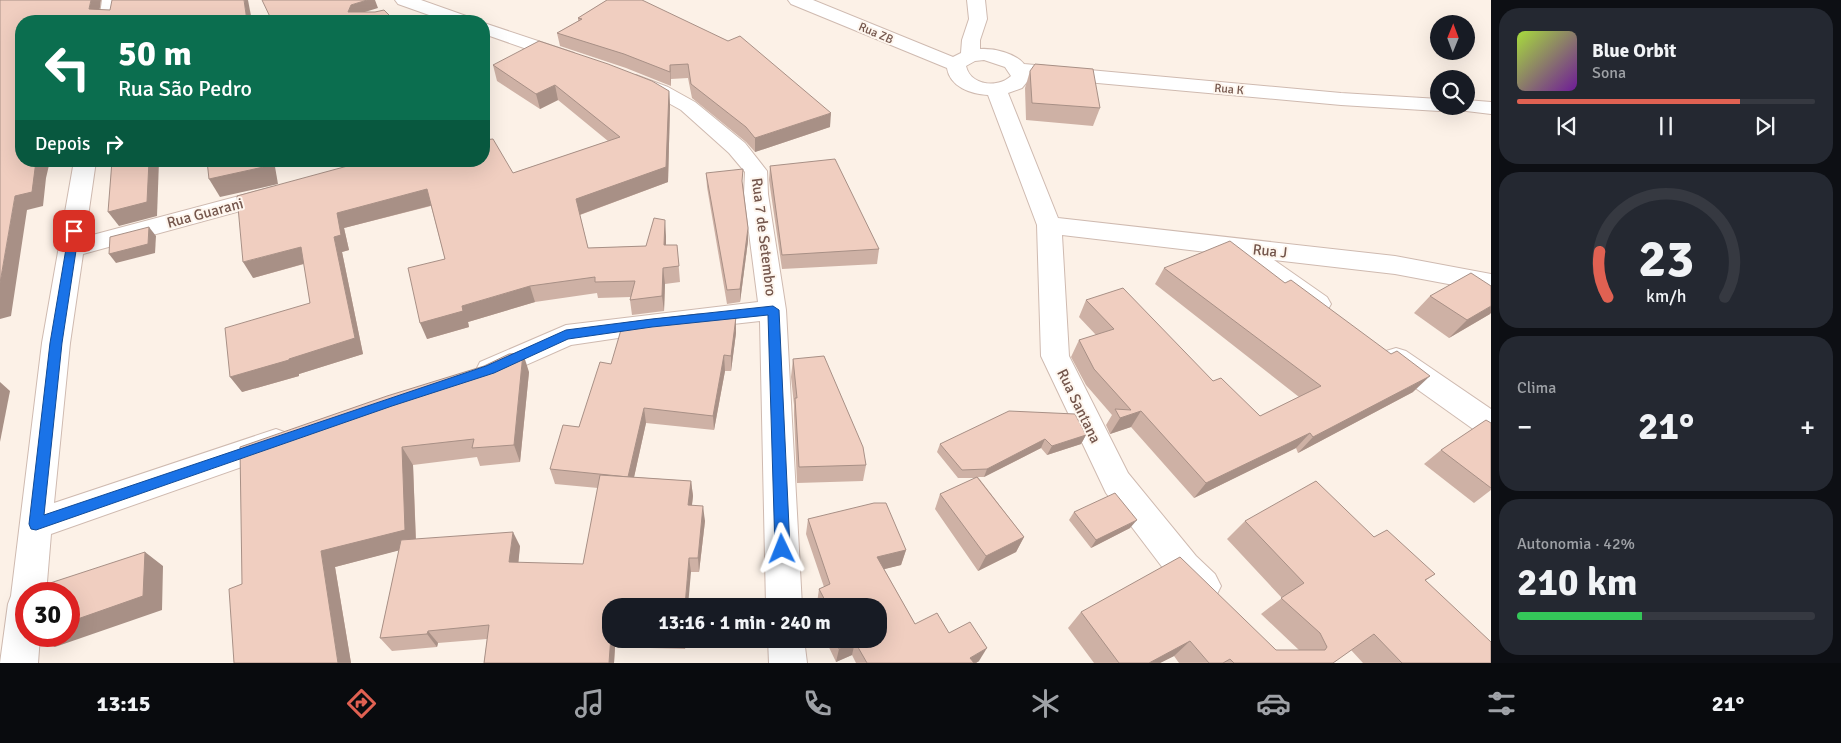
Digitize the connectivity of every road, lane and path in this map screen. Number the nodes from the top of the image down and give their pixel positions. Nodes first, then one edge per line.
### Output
1 (111, 0) edge
2 (797, 0) edge
3 (976, 0) edge
4 (409, 2) edge
5 (388, 13) edge
6 (109, 15) edge
7 (446, 15) edge
8 (490, 30) edge
9 (963, 60) junction
10 (582, 62) edge
11 (1020, 70) junction
12 (618, 74) edge
13 (996, 90) junction
14 (1430, 104) edge
15 (1475, 107) edge
16 (1491, 108) edge
17 (84, 167) edge
18 (297, 188) edge
19 (1049, 225) junction
20 (1238, 248) junction
21 (71, 249) junction
22 (1491, 283) edge
23 (773, 310) junction
24 (1336, 316) edge
25 (1377, 345) edge
26 (463, 379) edge
27 (1491, 425) edge
28 (297, 434) edge
29 (36, 524) junction
30 (29, 582) edge
31 (784, 598) edge
32 (1220, 602) edge
33 (21, 647) edge
34 (787, 648) edge
35 (19, 663) edge
36 (788, 663) edge

1 - 6 street
2 - 9 street, Rua ZB
3 - 9 street
4 - 5 street
4 - 7 street
8 - 10 street
9 - 11 street
9 - 13 street
11 - 13 street
11 - 14 street, Rua K
12 - 23 street, Rua 7 de Setembro
13 - 19 street, Rua Santana
15 - 16 street
17 - 21 street
18 - 21 street, Rua Guarani
19 - 20 street, Rua J
19 - 32 street, Rua Santana
20 - 22 street, Rua J
20 - 24 street
21 - 29 street
23 - 26 street
23 - 31 street, Rua 7 de Setembro
25 - 27 street
28 - 29 street
29 - 30 street
33 - 35 street
34 - 36 street

